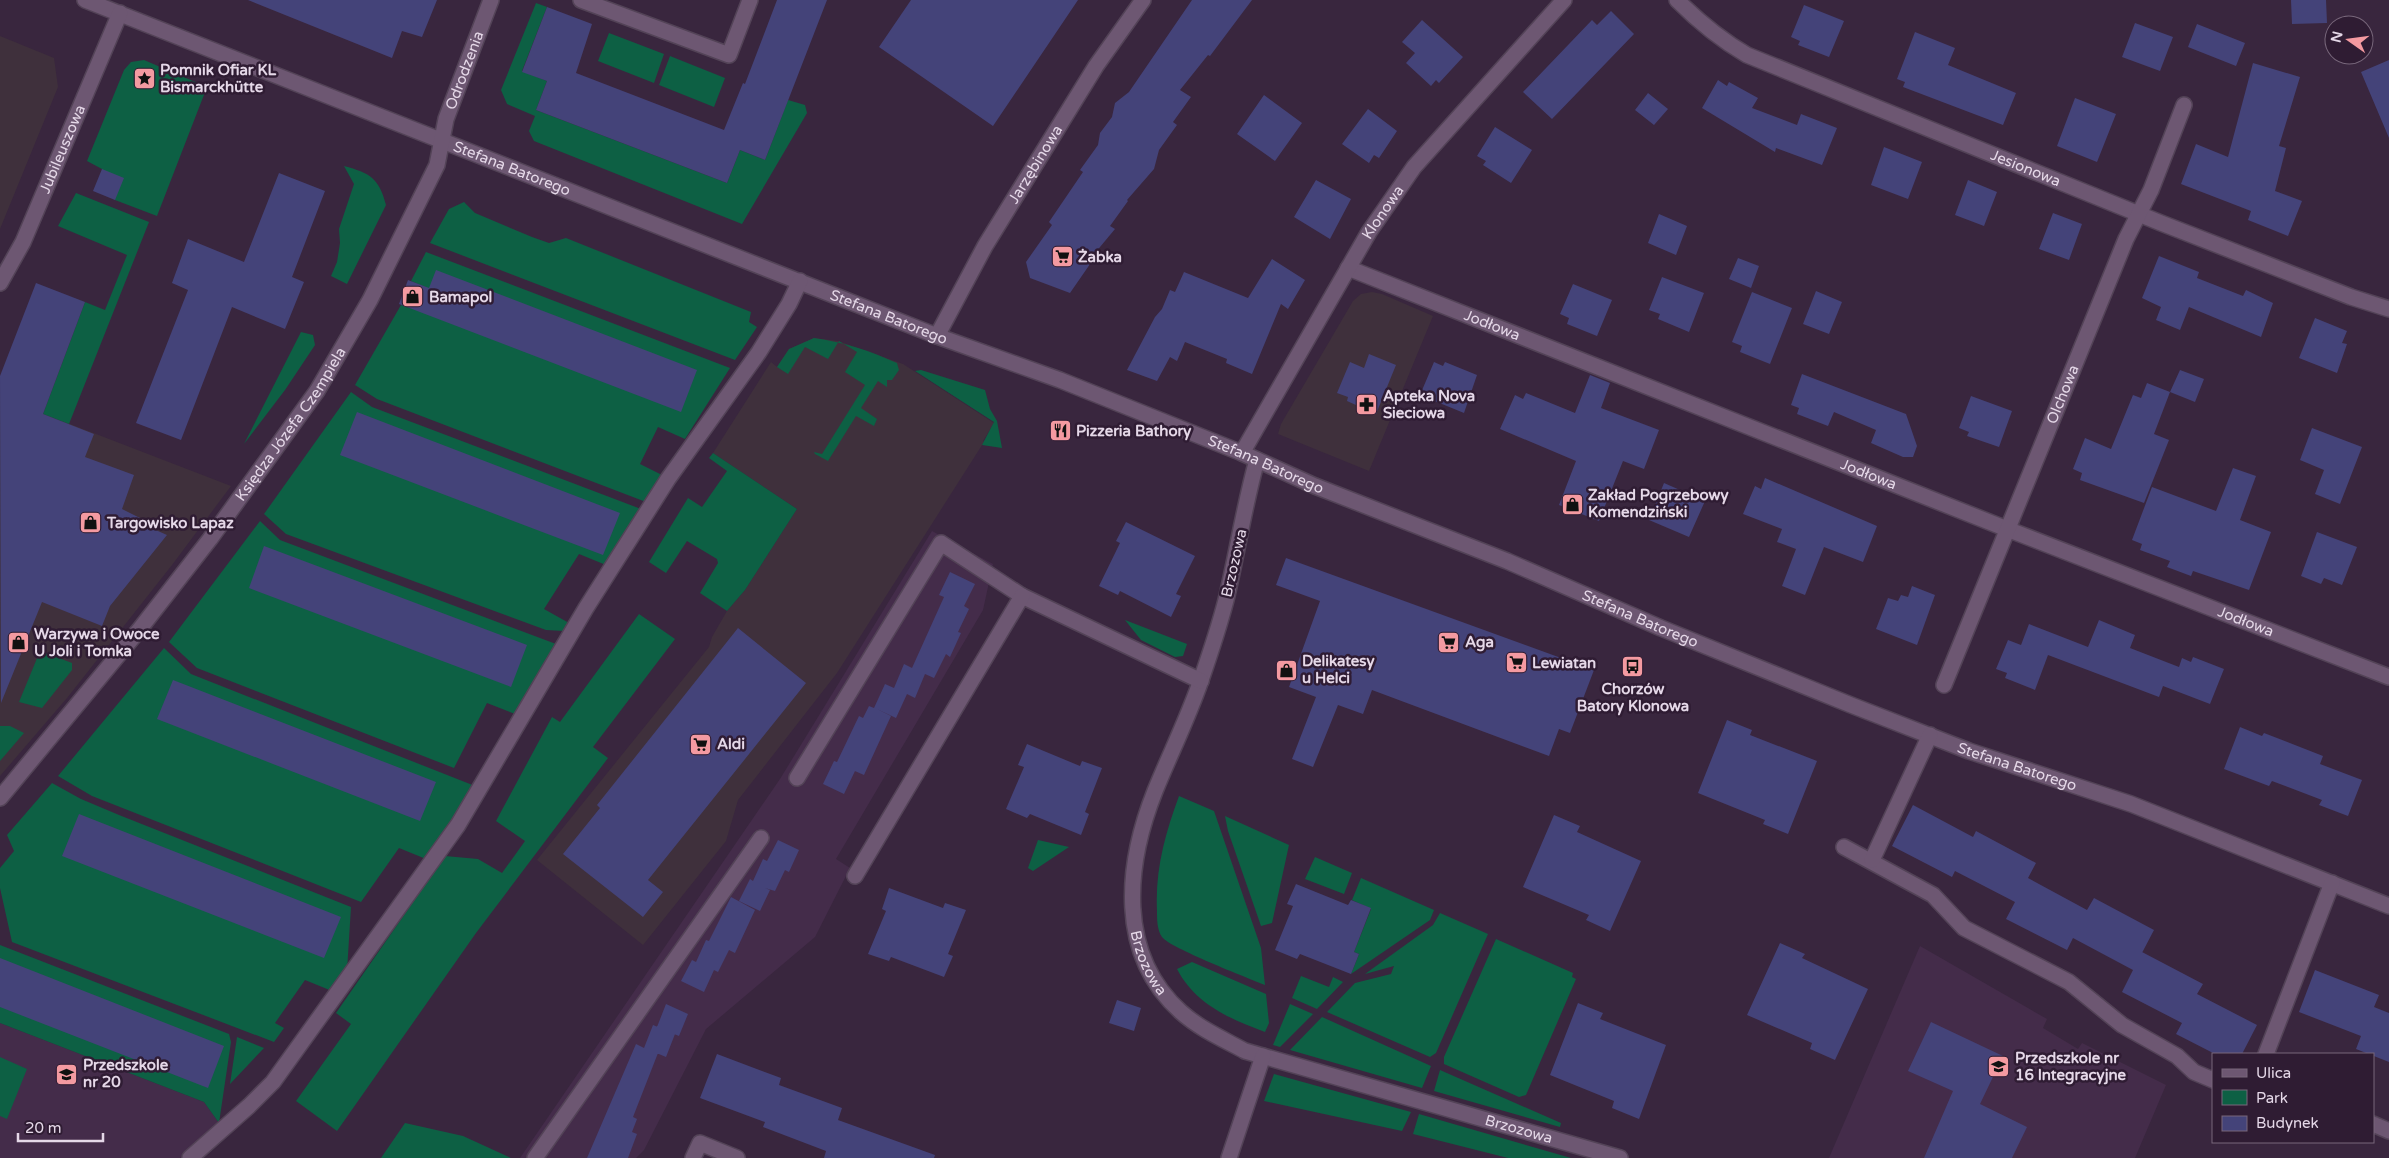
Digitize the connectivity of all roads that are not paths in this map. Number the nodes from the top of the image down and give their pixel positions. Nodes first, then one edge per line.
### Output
1 (85, 0) edge
2 (491, 0) edge
3 (581, 0) edge
4 (750, 0) edge
5 (1143, 0) edge
6 (1564, 0) edge
7 (1677, 0) edge
8 (120, 13) junction
9 (2184, 105) dead end
10 (441, 140) junction
11 (2139, 214) junction
12 (1348, 268) junction
13 (800, 281) junction
14 (0, 283) edge
15 (2389, 309) edge
16 (937, 336) junction
17 (1242, 453) junction
18 (1257, 460) junction
19 (2007, 530) junction
20 (1022, 596) junction
21 (2389, 677) edge
22 (1201, 681) junction
23 (1944, 685) dead end
24 (1930, 736) junction
25 (797, 778) dead end
26 (0, 798) edge
27 (761, 838) dead end
28 (1844, 847) dead end
29 (1872, 860) junction
30 (855, 876) dead end
31 (2332, 883) junction
32 (2389, 906) edge
33 (2266, 1053) edge
34 (1263, 1056) junction
35 (2212, 1080) edge
36 (2374, 1124) edge
37 (2389, 1131) edge
38 (190, 1158) edge
39 (535, 1158) edge
40 (692, 1158) edge
41 (738, 1158) edge
42 (1229, 1158) edge
43 (1620, 1158) edge

1 - 8 street, Stefana Batorego
2 - 10 street, Odrodzenia
3 - 4 street
5 - 16 street, Jarzębinowa
6 - 12 street, Klonowa
7 - 11 street, Jesionowa
8 - 10 street, Stefana Batorego
8 - 14 street, Jubileuszowa
9 - 11 street, Olchowa
10 - 13 street, Stefana Batorego
10 - 26 street, Księdza Józefa Czempiela
11 - 15 street, Jesionowa
11 - 19 street, Olchowa
12 - 17 street, Klonowa
12 - 19 street, Jodłowa
13 - 16 street, Stefana Batorego
13 - 38 street
16 - 17 street, Stefana Batorego
17 - 18 street, Stefana Batorego
18 - 22 street, Brzozowa
18 - 24 street, Stefana Batorego
19 - 21 street, Jodłowa
19 - 23 street, Olchowa
20 - 22 street
20 - 25 street
20 - 30 street
22 - 34 street, Brzozowa
24 - 29 street
24 - 31 street, Stefana Batorego
27 - 39 street
28 - 29 street
29 - 35 street
31 - 32 street, Stefana Batorego
31 - 33 street
34 - 42 street
34 - 43 street, Brzozowa
36 - 37 street
40 - 41 street

